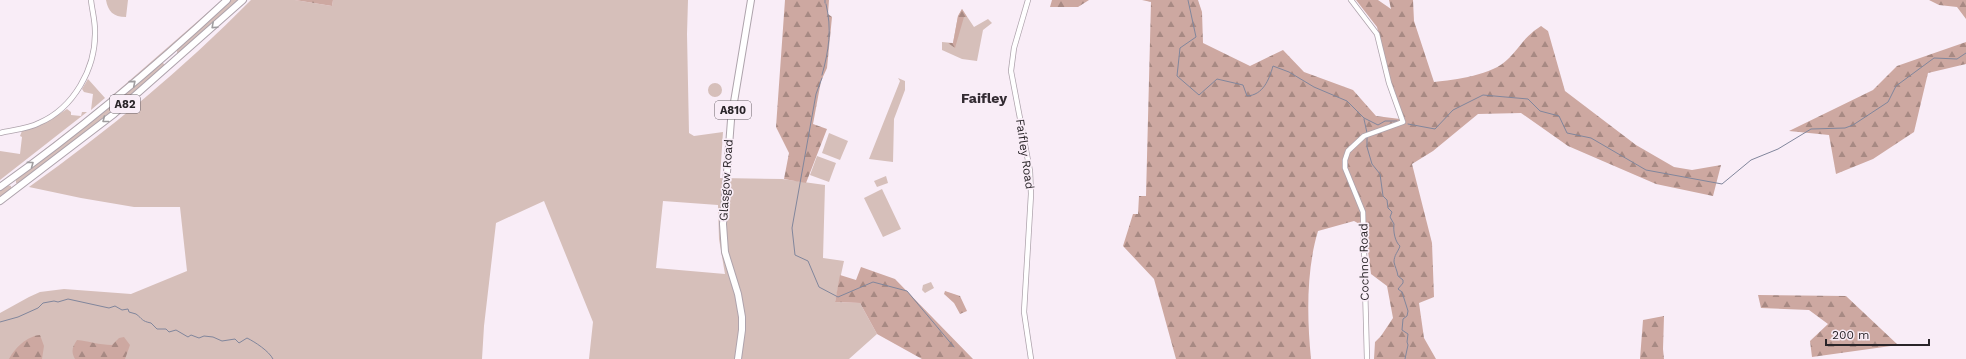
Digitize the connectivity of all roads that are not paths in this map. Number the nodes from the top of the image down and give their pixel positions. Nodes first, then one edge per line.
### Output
1 (91, 0) edge
2 (227, 0) edge
3 (243, 0) edge
4 (751, 0) edge
5 (1028, 0) edge
6 (1351, 0) edge
7 (167, 54) junction
8 (175, 62) junction
9 (0, 132) edge
10 (0, 187) edge
11 (0, 201) edge
12 (738, 359) edge
13 (1031, 359) edge
14 (1367, 359) edge

1 - 9 street
2 - 7 main road, A82
3 -> 8 main road, A82
4 - 12 main road, Glasgow Road / A810
5 - 13 street, Faifley Road
6 - 14 street, Cochno Road
7 - 8 main road
10 -> 7 main road, A82
8 -> 11 main road, A82

